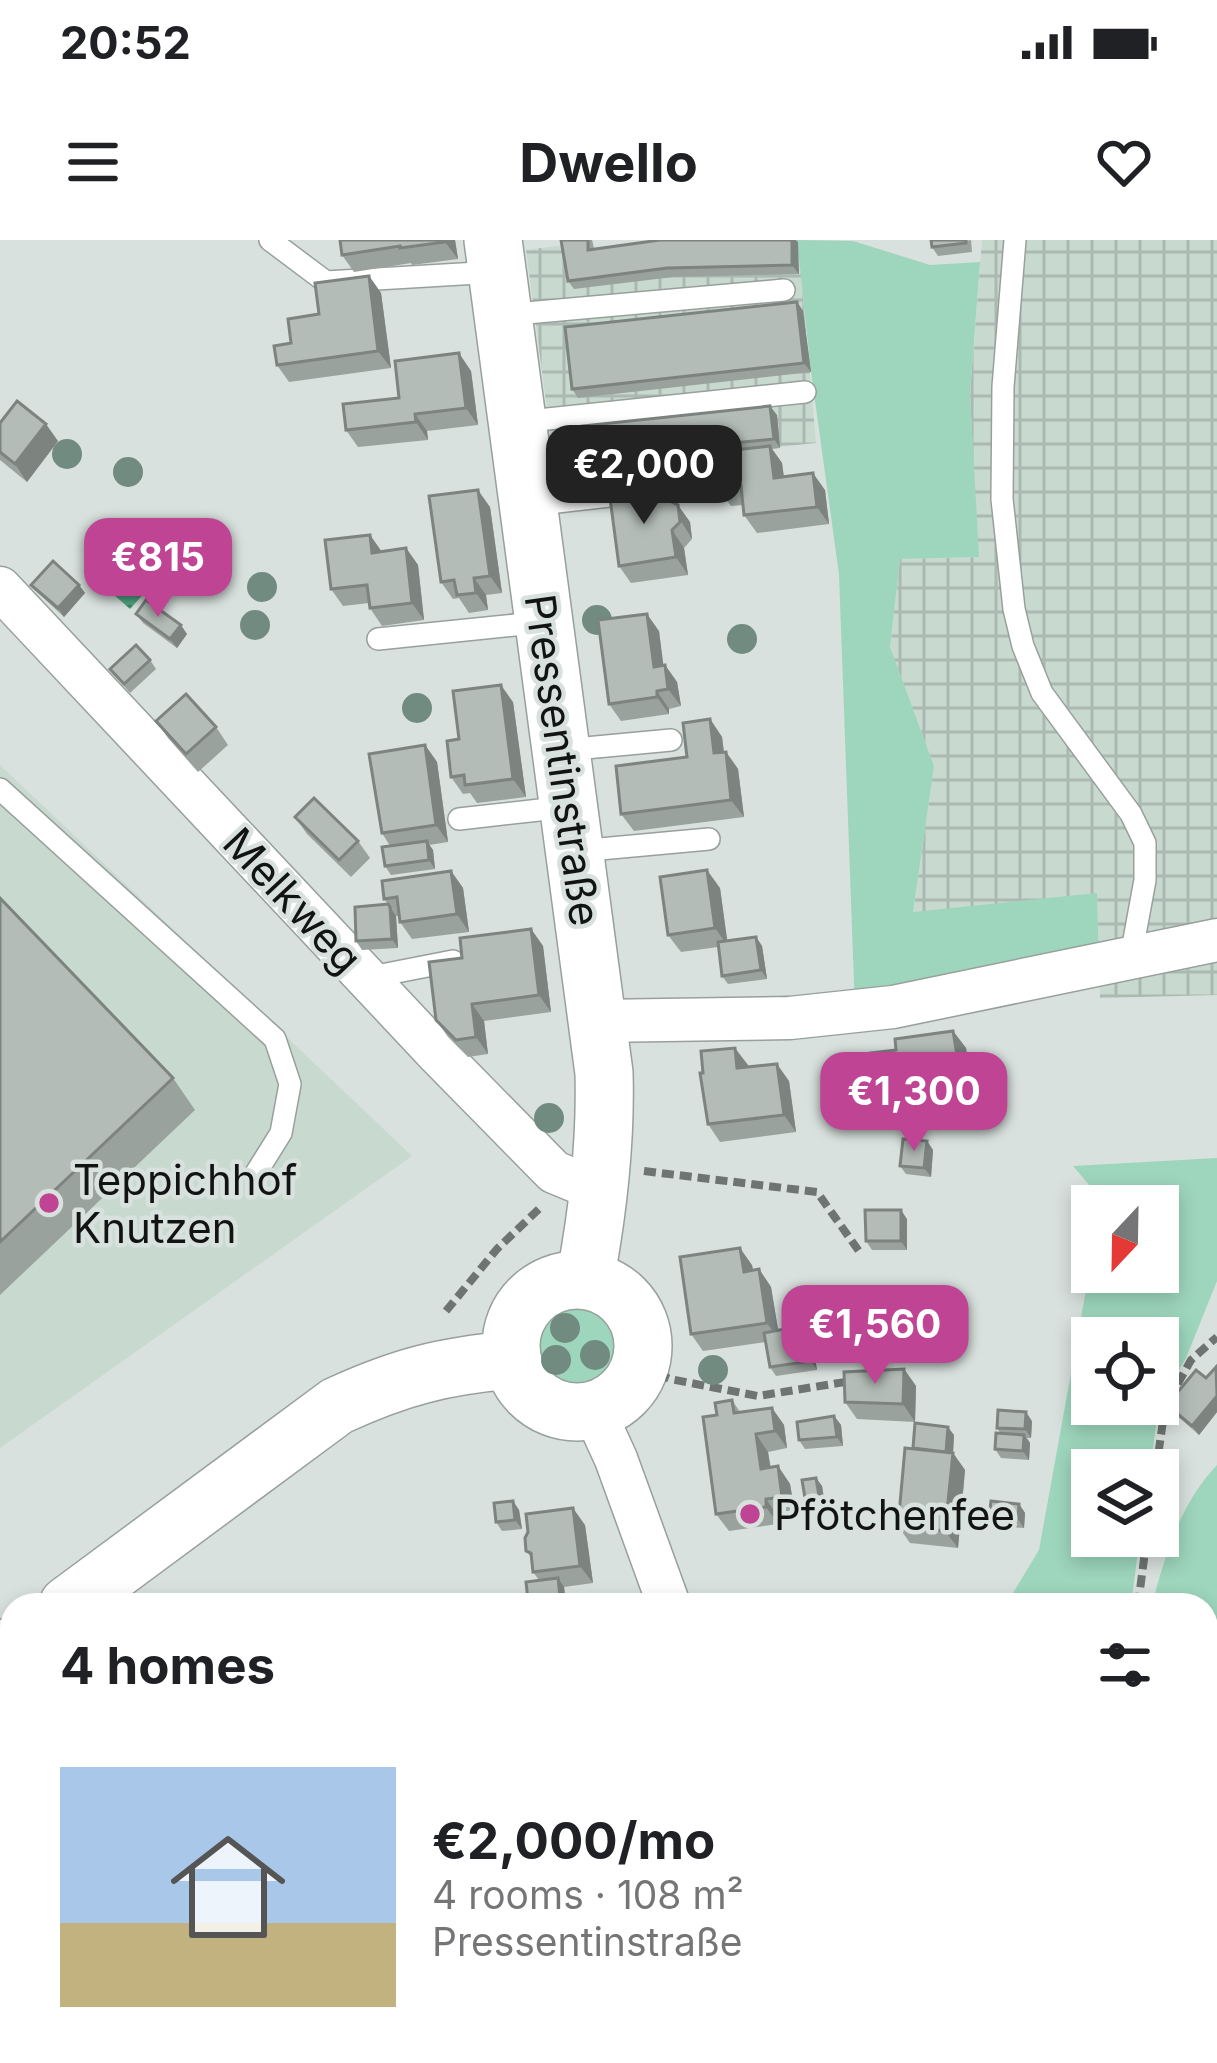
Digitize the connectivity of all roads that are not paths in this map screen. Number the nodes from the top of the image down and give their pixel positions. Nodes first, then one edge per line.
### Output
1 (270, 240) edge
2 (1015, 240) edge
3 (498, 276) edge
4 (784, 290) dead end
5 (805, 392) dead end
6 (518, 422) junction
7 (697, 486) dead end
8 (529, 505) junction
9 (0, 588) edge
10 (544, 622) junction
11 (378, 639) dead end
12 (670, 740) dead end
13 (562, 750) junction
14 (0, 789) edge
15 (459, 818) dead end
16 (572, 829) junction
17 (709, 839) dead end
18 (1217, 940) edge
19 (1131, 956) junction
20 (454, 961) edge
21 (366, 978) junction
22 (598, 1021) junction
23 (256, 1173) dead end
24 (590, 1179) junction
25 (585, 1280) junction
26 (512, 1360) junction
27 (593, 1411) junction
28 (84, 1593) edge
29 (665, 1593) edge

1 - 3 lane
2 - 19 lane
3 - 4 lane
3 - 6 street, Pressentinstraße
5 - 6 lane
6 - 8 street, Pressentinstraße
7 - 8 lane
8 - 10 street, Pressentinstraße
9 - 21 street, Melkweg
10 - 11 lane
10 - 13 street, Pressentinstraße
12 - 13 lane
13 - 16 street, Pressentinstraße
14 - 23 lane
15 - 16 lane
16 - 17 lane
16 - 22 street, Pressentinstraße
18 - 19 street
19 - 22 street
20 - 21 lane
21 - 24 street, Melkweg
22 - 24 street, Pressentinstraße
24 - 25 street, Pressentinstraße
25 - 26 street
25 - 27 street
26 - 27 street
26 - 28 street
27 - 29 street

